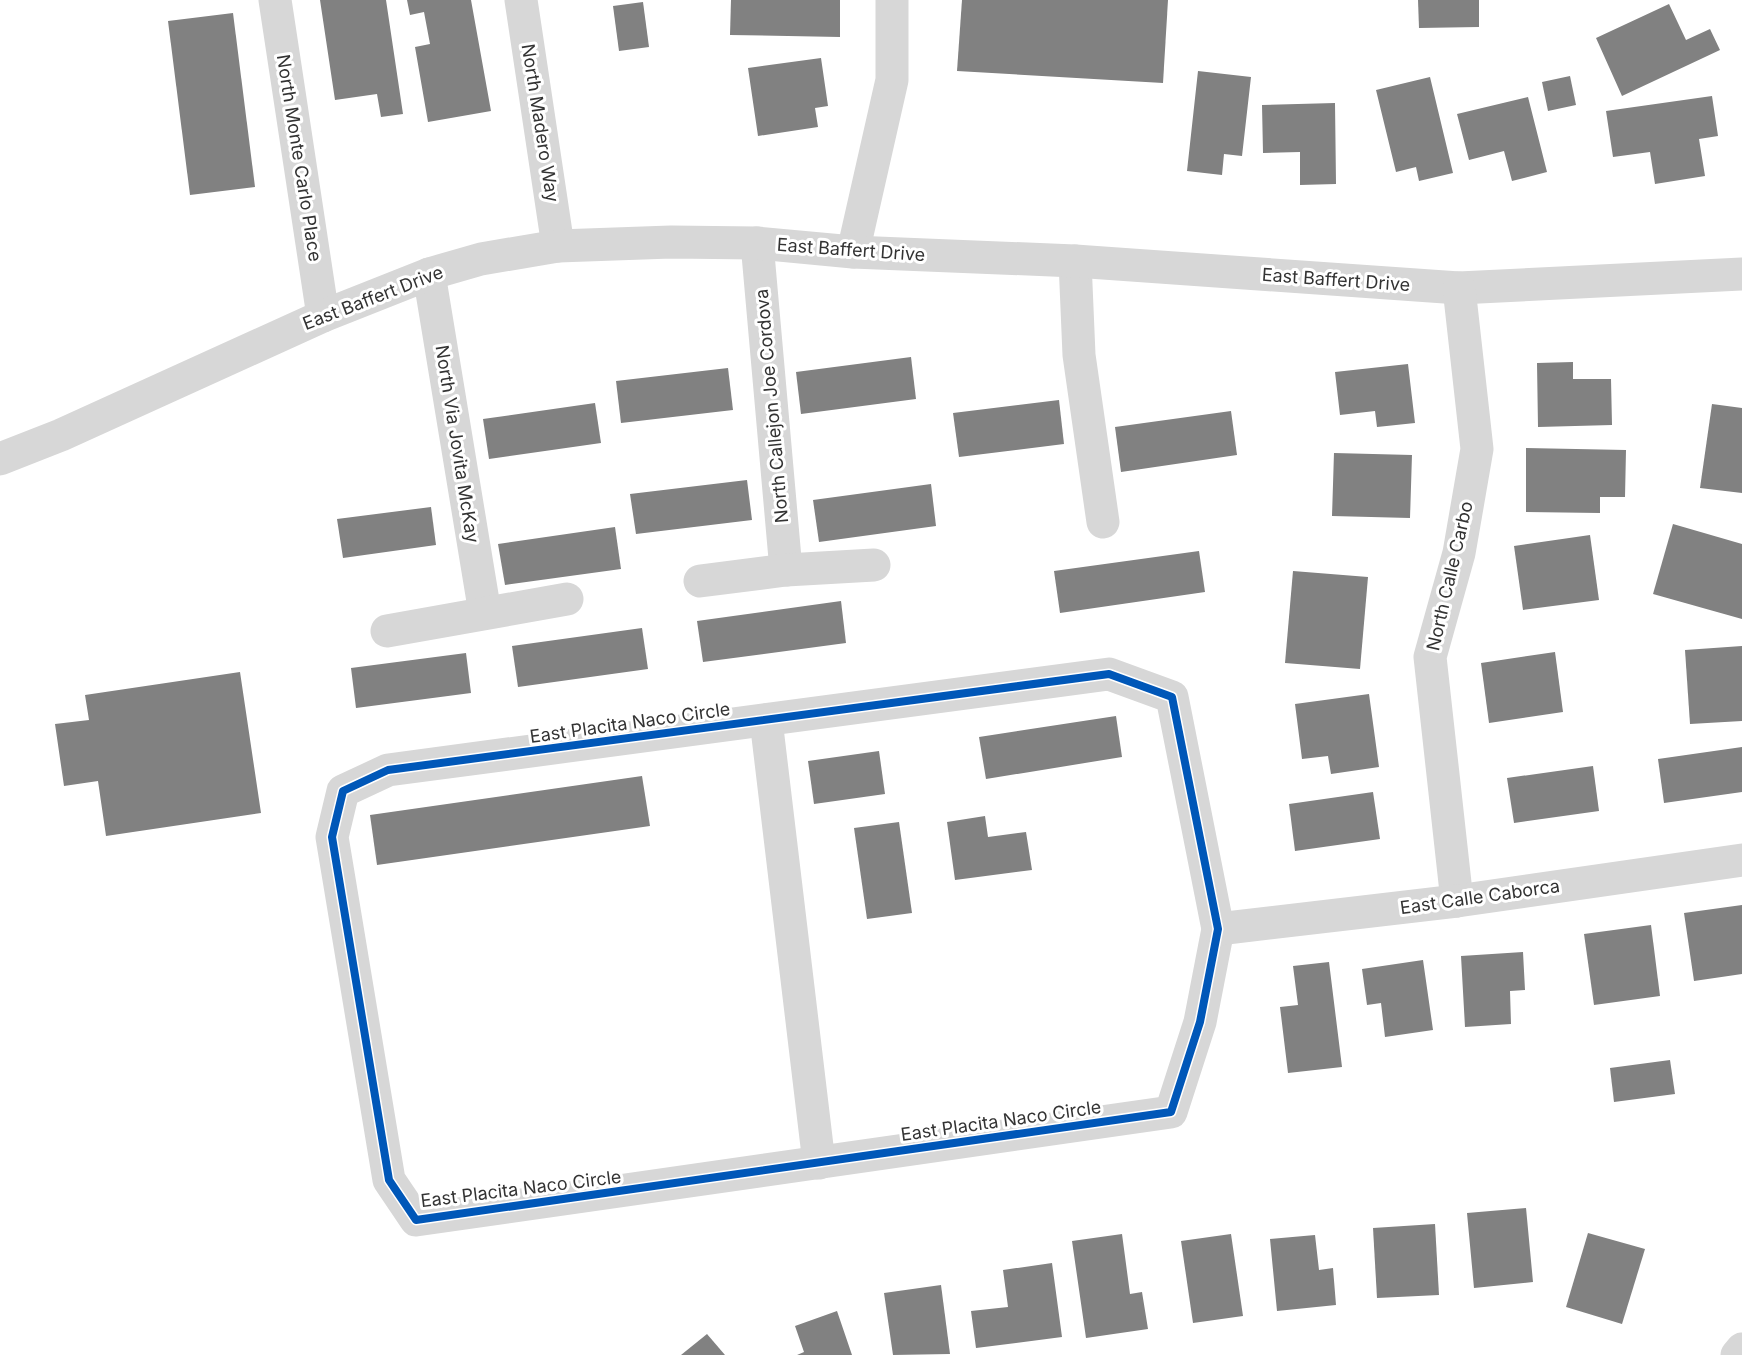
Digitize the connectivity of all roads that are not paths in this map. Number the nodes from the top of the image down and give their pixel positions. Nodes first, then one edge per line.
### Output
1 (275, 0) edge
2 (521, 0) edge
3 (892, 0) edge
4 (757, 243) junction
5 (558, 246) junction
6 (854, 252) junction
7 (1075, 261) junction
8 (429, 274) junction
9 (1742, 274) edge
10 (1459, 288) junction
11 (323, 316) junction
12 (0, 459) edge
13 (1103, 522) dead end
14 (874, 565) dead end
15 (786, 570) junction
16 (700, 581) dead end
17 (567, 598) dead end
18 (485, 613) junction
19 (387, 632) dead end
20 (766, 720) junction
21 (1742, 861) edge
22 (1457, 901) junction
23 (1218, 929) junction
24 (819, 1162) junction
25 (1742, 1349) edge
26 (1737, 1355) edge

1 - 11 street, North Monte Carlo Place
2 - 5 street, North Madero Way
3 - 6 street
4 - 5 street, East Baffert Drive
4 - 6 street, East Baffert Drive
4 - 15 street, North Callejon Joe Cordova
5 - 8 street, East Baffert Drive
6 - 7 street, East Baffert Drive
7 - 10 street, East Baffert Drive
7 - 13 street
8 - 11 street, East Baffert Drive
8 - 18 street, North Via Jovita McKay
9 - 10 street, East Baffert Drive
10 - 22 street, North Calle Carbo
11 - 12 street, East Baffert Drive
14 - 15 street
15 - 16 street
17 - 18 street
18 - 19 street
20 - 23 street, East Placita Naco Circle
20 - 24 street
20 - 24 street, East Placita Naco Circle
21 - 22 street, East Calle Caborca
22 - 23 street, East Calle Caborca
23 - 24 street, East Placita Naco Circle
25 - 26 street

